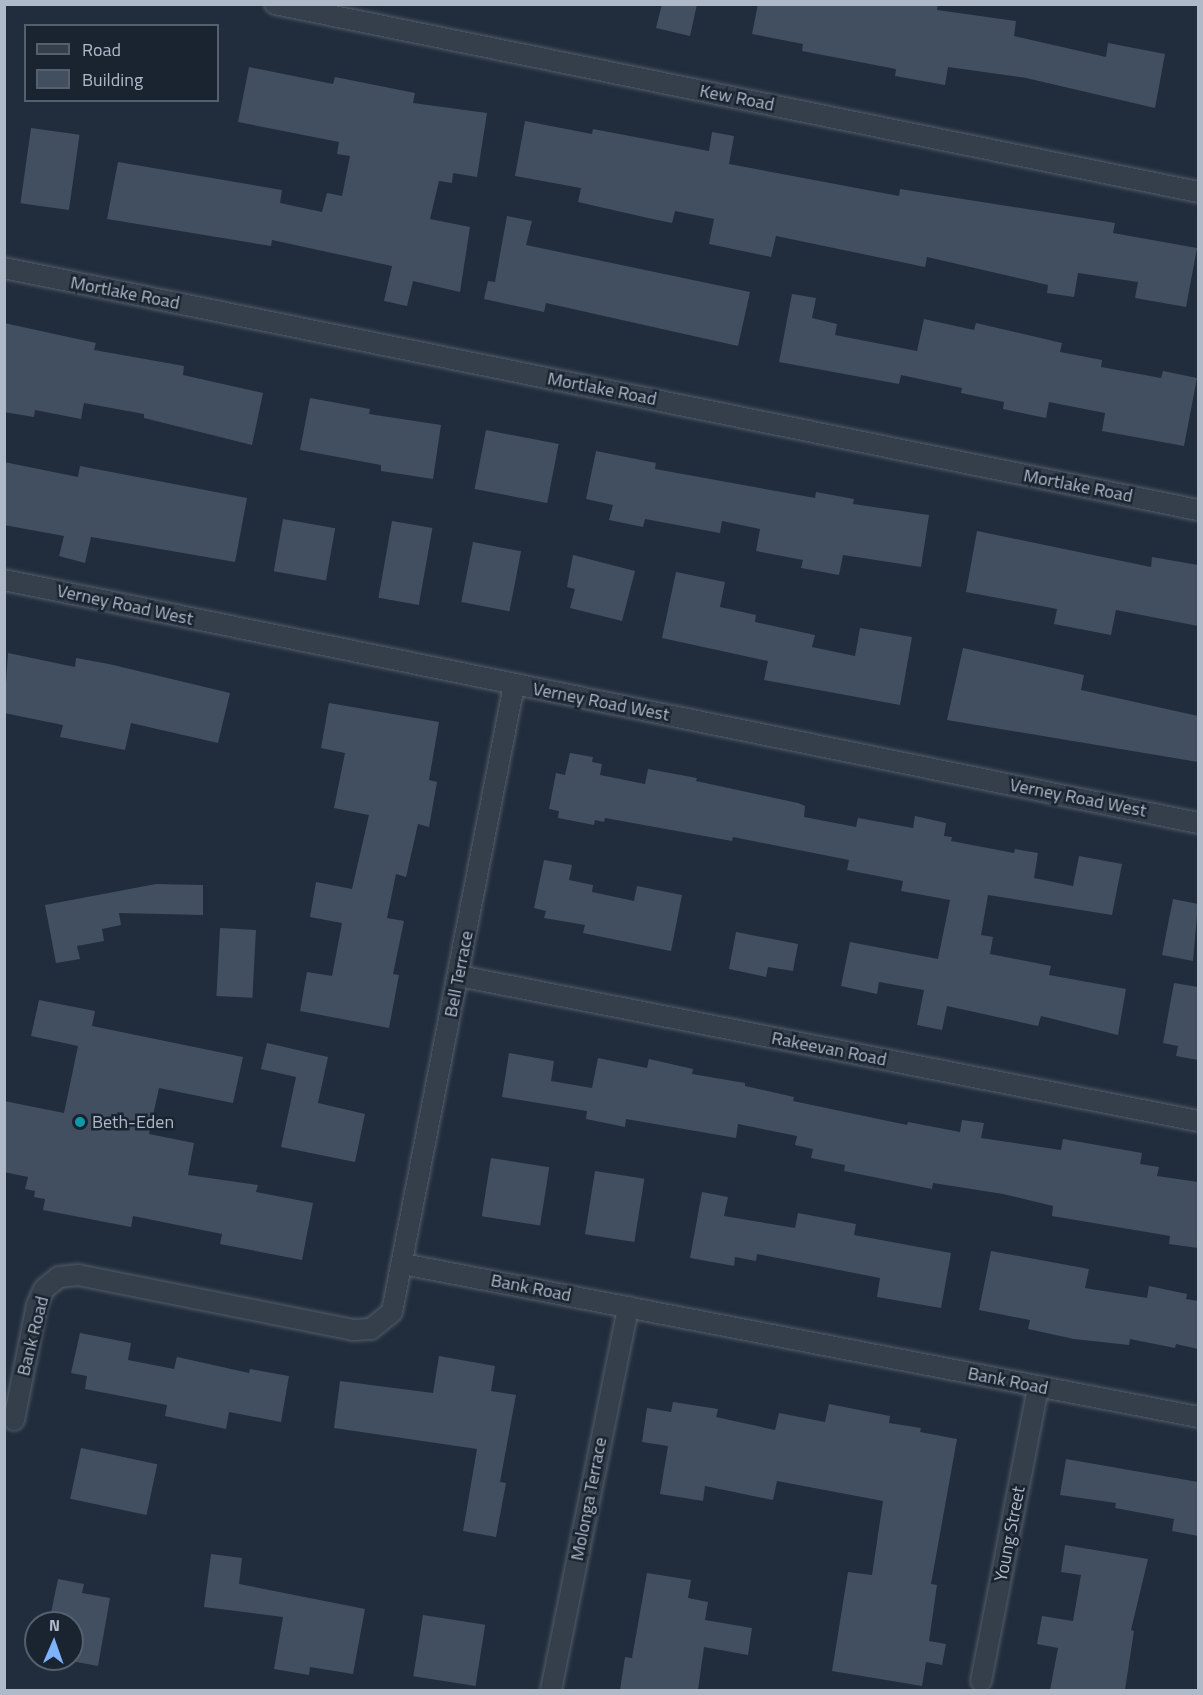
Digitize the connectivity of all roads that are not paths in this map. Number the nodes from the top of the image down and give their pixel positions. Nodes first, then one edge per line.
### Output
1 (275, 4) edge
2 (1198, 192) edge
3 (4, 268) edge
4 (1198, 510) edge
5 (4, 580) edge
6 (514, 685) junction
7 (1198, 823) edge
8 (459, 976) junction
9 (1198, 1121) edge
10 (403, 1264) junction
11 (628, 1307) junction
12 (1038, 1387) junction
13 (1198, 1417) edge
14 (14, 1420) dead end
15 (981, 1681) dead end
16 (551, 1690) edge

1 - 2 street, Kew Road
3 - 4 street, Mortlake Road
5 - 6 street, Verney Road West
6 - 7 street, Verney Road West
6 - 8 street, Bell Terrace
8 - 9 street, Rakeevan Road
8 - 10 street, Bell Terrace
10 - 11 street, Bank Road
10 - 14 street, Bank Road
11 - 12 street, Bank Road
11 - 16 street, Molonga Terrace
12 - 13 street, Bank Road
12 - 15 street, Young Street

